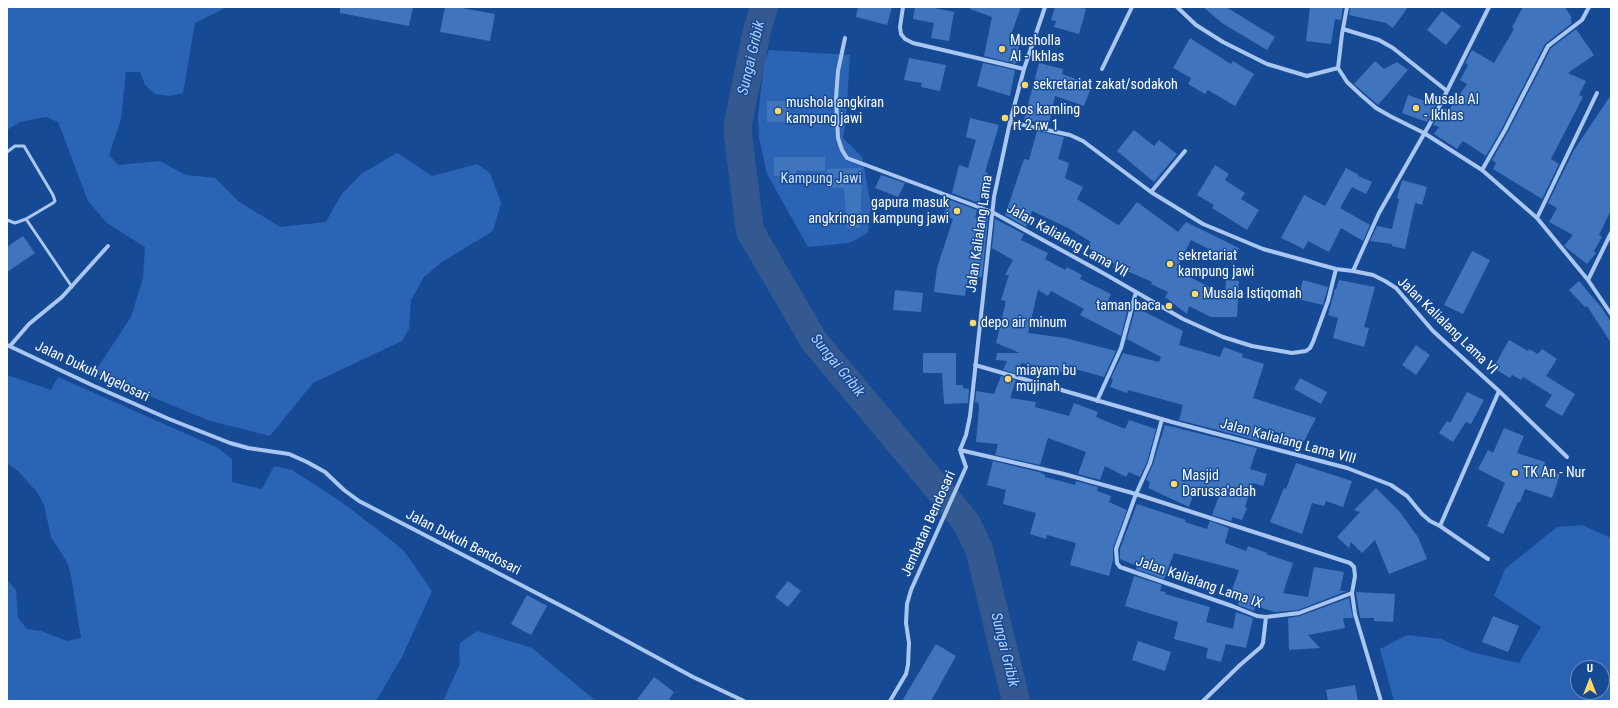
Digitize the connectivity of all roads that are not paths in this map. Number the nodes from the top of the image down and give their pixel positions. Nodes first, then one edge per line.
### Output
1 (903, 7) edge
2 (1045, 7) edge
3 (1132, 7) edge
4 (1177, 7) edge
5 (1347, 7) edge
6 (1489, 7) edge
7 (1589, 7) edge
8 (1343, 29) junction
9 (845, 38) dead end
10 (1338, 68) junction
11 (1024, 69) junction
12 (1102, 69) dead end
13 (1447, 91) junction
14 (1597, 93) dead end
15 (1010, 122) junction
16 (1424, 133) junction
17 (1185, 151) dead end
18 (7, 152) edge
19 (1482, 170) junction
20 (1151, 192) junction
21 (992, 212) junction
22 (26, 218) junction
23 (1537, 218) junction
24 (7, 220) edge
25 (1611, 233) edge
26 (108, 246) dead end
27 (1336, 269) junction
28 (1353, 270) junction
29 (1588, 280) junction
30 (72, 287) junction
31 (1136, 292) junction
32 (1611, 314) edge
33 (9, 345) edge
34 (975, 365) junction
35 (1499, 391) junction
36 (1097, 401) junction
37 (169, 419) joint
38 (1162, 419) junction
39 (960, 450) junction
40 (1567, 457) dead end
41 (1136, 494) junction
42 (1440, 526) junction
43 (1488, 558) dead end
44 (1352, 593) junction
45 (1266, 617) junction
46 (744, 701) edge
47 (890, 701) edge
48 (1203, 701) edge
49 (1381, 701) edge

1 - 11 street
2 - 11 street, Jalan Kalialang Lama
3 - 12 street
4 - 10 street
5 - 8 street
6 - 13 street
7 - 19 street
8 - 10 street
8 - 13 street
9 - 21 street, Jalan Kalialang Lama VII
10 - 16 street
11 - 15 street, Jalan Kalialang Lama
13 - 16 street
14 - 23 street
15 - 20 street, Jalan Kalialang Lama VI
15 - 21 street, Jalan Kalialang Lama
16 - 19 street
16 - 28 street
17 - 20 street
18 - 22 lane
19 - 23 street
20 - 27 street, Jalan Kalialang Lama VI
21 - 31 street, Jalan Kalialang Lama VII
21 - 34 street, Jalan Kalialang Lama
22 - 24 lane
22 - 30 lane
23 - 29 street
25 - 29 street
26 - 30 street
27 - 28 street, Jalan Kalialang Lama VI
27 - 31 street, Jalan Kalialang Lama VII
28 - 35 street, Jalan Kalialang Lama VI
29 - 32 street
30 - 33 street
31 - 36 street
33 - 37 street, Jalan Dukuh Ngelosari
34 - 36 street, Jalan Kalialang Lama VIII
34 - 39 street, Jalan Kalialang Lama
35 - 40 street, Jalan Kalialang Lama VI
35 - 42 street
36 - 38 street, Jalan Kalialang Lama VIII
37 - 46 street, Jalan Dukuh Bendosari
38 - 41 street
38 - 42 street, Jalan Kalialang Lama VIII
39 - 41 street
39 - 47 street, Jembatan Bendosari
41 - 44 street
41 - 45 street, Jalan Kalialang Lama IX
42 - 43 street, Jalan Kalialang Lama VIII
44 - 45 street, Jalan Kalialang Lama IX
44 - 49 street
45 - 48 street

